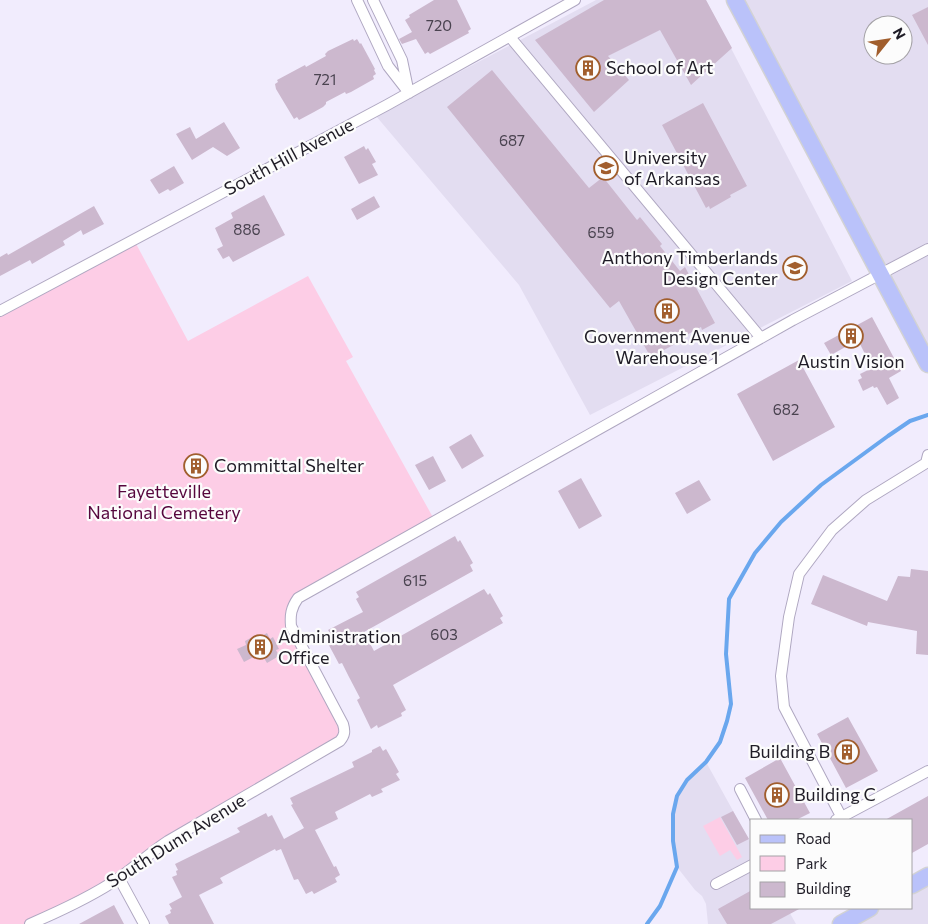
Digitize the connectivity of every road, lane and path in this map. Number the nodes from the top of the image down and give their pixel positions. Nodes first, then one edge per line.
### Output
1 (357, 0) edge
2 (373, 0) edge
3 (575, 0) edge
4 (735, 0) edge
5 (510, 37) junction
6 (409, 93) junction
7 (928, 249) edge
8 (881, 275) junction
9 (0, 311) edge
10 (761, 338) junction
11 (928, 364) edge
12 (928, 455) edge
13 (928, 461) edge
14 (928, 771) edge
15 (740, 789) dead end
16 (755, 819) edge
17 (840, 819) edge
18 (750, 866) edge
19 (928, 876) edge
20 (119, 878) junction
21 (716, 884) dead end
22 (913, 884) edge
23 (868, 909) edge
24 (30, 924) edge
25 (144, 924) edge
26 (841, 924) edge

1 - 6 street
2 - 6 street
3 - 5 street, South Hill Avenue
4 - 8 main road
5 - 6 street, South Hill Avenue
5 - 10 street
6 - 9 street, South Hill Avenue
7 - 8 street
8 - 10 street
8 - 11 main road
10 - 20 street, South Dunn Avenue
12 - 13 street
13 - 17 street
14 - 17 street
15 - 16 street
18 - 21 street
19 - 22 main road
20 - 24 street, South Dunn Avenue
20 - 25 street
23 - 26 main road

